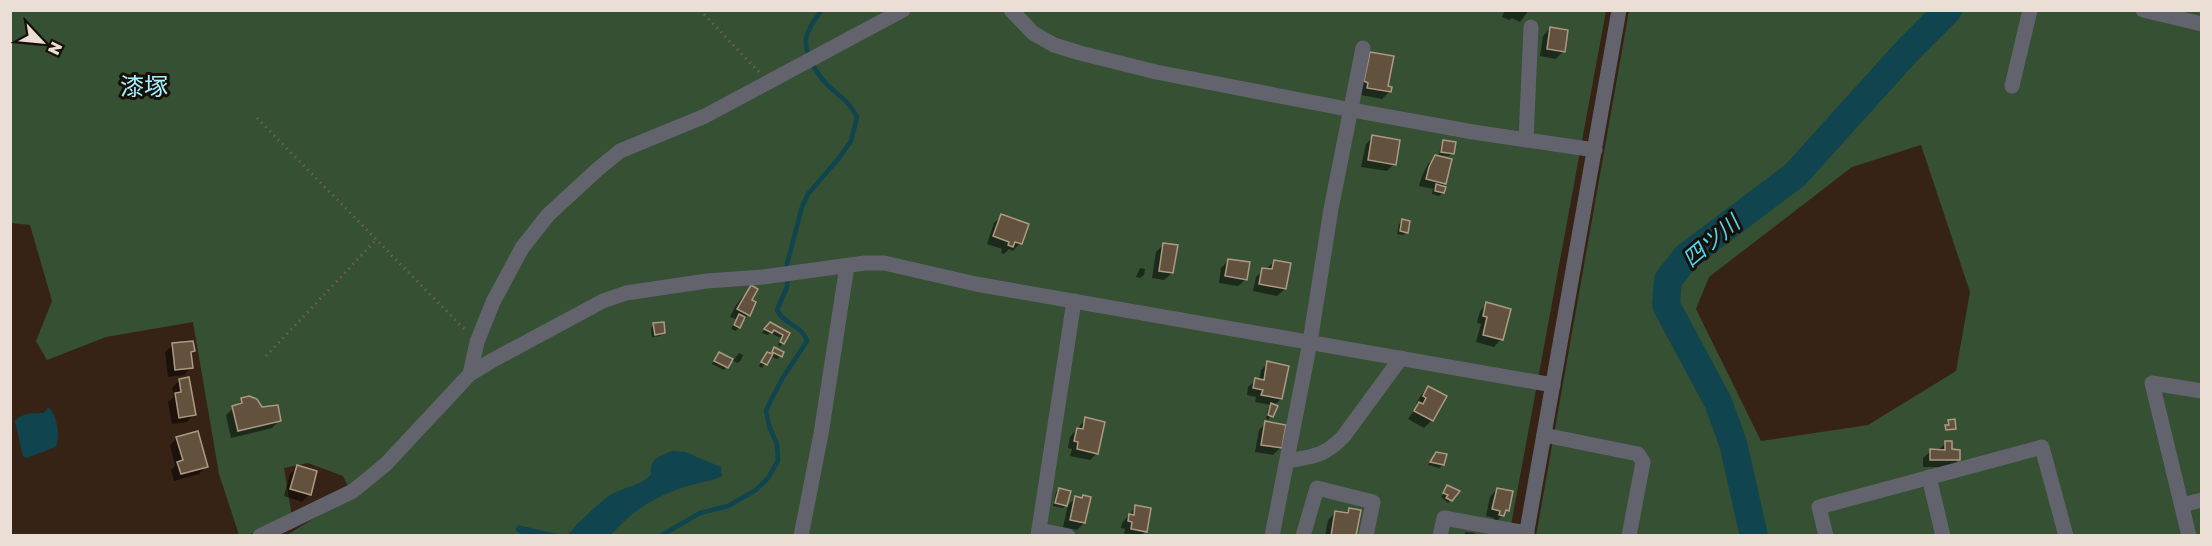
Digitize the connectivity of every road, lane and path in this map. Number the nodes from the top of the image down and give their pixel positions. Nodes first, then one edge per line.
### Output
1 (700, 10) edge
2 (903, 10) edge
3 (1011, 10) edge
4 (1619, 10) edge
5 (2030, 10) edge
6 (2143, 10) edge
7 (2202, 24) edge
8 (1531, 27) dead end
9 (1363, 48) dead end
10 (769, 82) junction
11 (2012, 86) dead end
12 (1352, 110) junction
13 (257, 118) dead end
14 (1526, 140) junction
15 (1595, 150) junction
16 (376, 240) junction
17 (847, 266) junction
18 (1074, 301) junction
19 (477, 342) junction
20 (1310, 342) junction
21 (266, 356) dead end
22 (1401, 358) junction
23 (470, 374) junction
24 (1553, 385) junction
25 (2202, 391) edge
26 (1544, 435) junction
27 (1287, 461) junction
28 (1929, 477) junction
29 (2202, 500) edge
30 (2182, 505) junction
31 (1038, 533) edge
32 (1526, 534) edge
33 (260, 536) edge
34 (801, 536) edge
35 (1068, 536) edge
36 (1272, 536) edge
37 (1303, 536) edge
38 (1366, 536) edge
39 (1440, 536) edge
40 (1629, 536) edge
41 (1826, 536) edge
42 (1943, 536) edge
43 (2066, 536) edge
44 (2189, 536) edge

1 - 10 path
2 - 10 street
3 - 12 street
4 - 15 street
5 - 11 street
6 - 7 street
8 - 14 street
9 - 12 street
10 - 19 street
12 - 14 street
12 - 20 street
13 - 16 path
14 - 15 street
15 - 24 street
16 - 19 path
16 - 21 path
17 - 18 street
17 - 23 street
17 - 34 street
18 - 20 street
18 - 31 street
19 - 23 street
20 - 22 street
20 - 27 street
22 - 24 street
22 - 27 street
23 - 33 street
24 - 26 street
25 - 30 street
26 - 32 street
26 - 40 street
27 - 36 street
28 - 41 street
28 - 42 street
28 - 43 street
29 - 30 street
30 - 44 street
31 - 35 street
32 - 39 street
37 - 38 street

